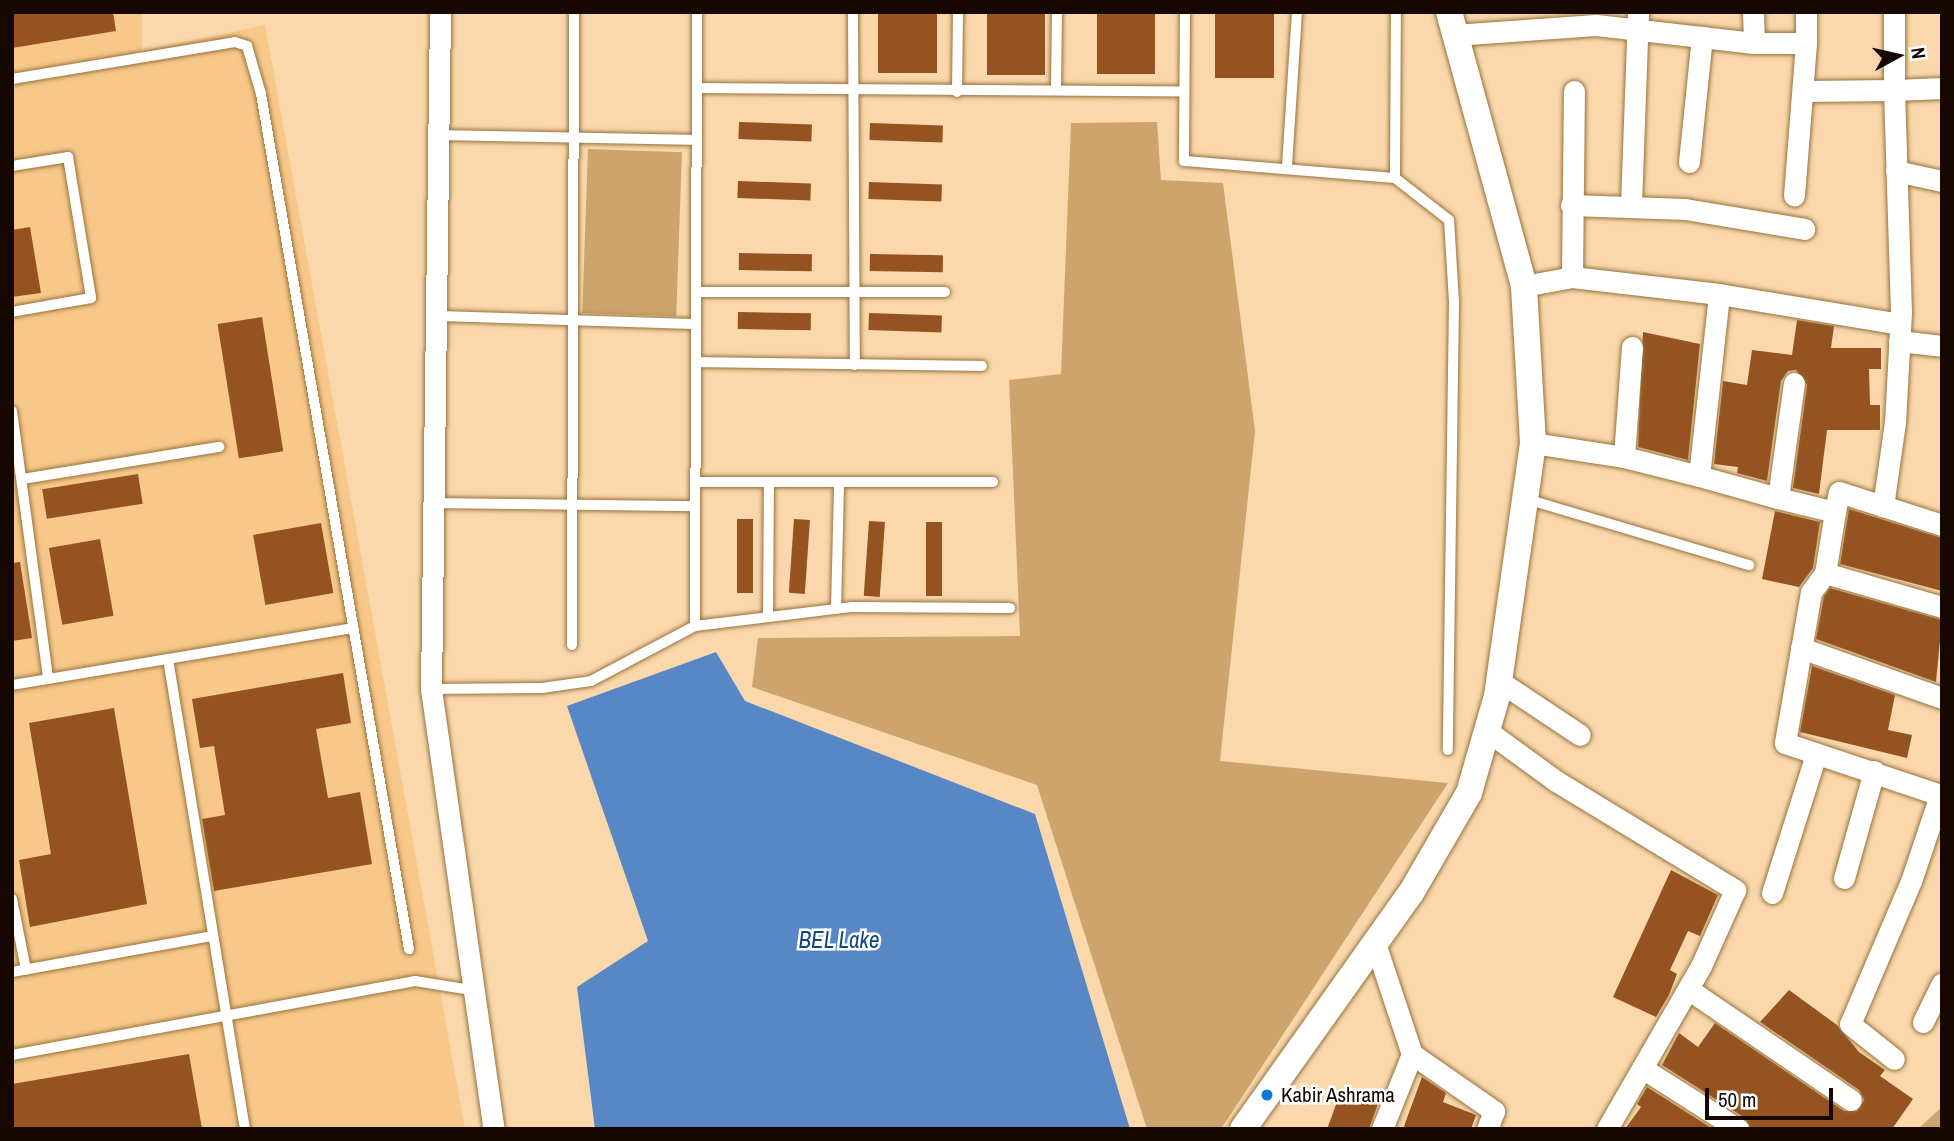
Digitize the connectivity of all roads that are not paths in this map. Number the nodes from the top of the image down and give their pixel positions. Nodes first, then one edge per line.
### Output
1 (440, 12) edge
2 (574, 12) edge
3 (697, 12) edge
4 (853, 12) edge
5 (958, 12) edge
6 (1057, 12) edge
7 (1185, 12) edge
8 (1297, 12) edge
9 (1396, 12) edge
10 (1753, 12) edge
11 (1806, 12) edge
12 (1894, 12) edge
13 (1638, 21) edge
14 (1452, 24) edge
15 (1702, 37) junction
16 (1754, 43) junction
17 (1806, 43) junction
18 (12, 79) edge
19 (697, 88) junction
20 (1942, 88) edge
21 (853, 89) junction
22 (1056, 90) junction
23 (1894, 90) junction
24 (1184, 91) junction
25 (1574, 91) dead end
26 (1804, 91) junction
27 (957, 92) junction
28 (441, 135) junction
29 (573, 138) junction
30 (696, 140) junction
31 (1689, 162) dead end
32 (12, 166) edge
33 (1287, 166) junction
34 (1896, 171) junction
35 (1395, 178) junction
36 (1942, 181) edge
37 (1794, 196) dead end
38 (1631, 204) junction
39 (1571, 205) junction
40 (1804, 229) dead end
41 (1572, 277) junction
42 (1524, 286) junction
43 (696, 292) junction
44 (946, 292) dead end
45 (855, 293) junction
46 (1719, 295) junction
47 (12, 312) edge
48 (438, 316) junction
49 (573, 322) junction
50 (696, 324) junction
51 (1900, 332) junction
52 (1942, 346) edge
53 (1632, 347) dead end
54 (696, 362) junction
55 (855, 365) junction
56 (982, 366) dead end
57 (1794, 383) dead end
58 (12, 411) edge
59 (1533, 443) junction
60 (219, 447) dead end
61 (1624, 457) junction
62 (1699, 476) junction
63 (23, 479) junction
64 (695, 482) junction
65 (769, 482) junction
66 (839, 482) junction
67 (993, 482) dead end
68 (1778, 498) junction
69 (1526, 499) junction
70 (435, 503) junction
71 (573, 505) junction
72 (695, 506) junction
73 (1882, 506) junction
74 (1835, 512) junction
75 (1942, 525) edge
76 (1749, 565) dead end
77 (1825, 573) junction
78 (1942, 607) edge
79 (836, 608) junction
80 (1010, 608) dead end
81 (768, 617) junction
82 (695, 626) junction
83 (353, 628) junction
84 (572, 645) dead end
85 (1801, 648) junction
86 (168, 659) junction
87 (48, 679) junction
88 (1499, 681) junction
89 (12, 685) edge
90 (431, 689) junction
91 (1942, 698) edge
92 (1486, 730) junction
93 (1580, 735) dead end
94 (1448, 750) dead end
95 (1816, 754) junction
96 (1874, 771) junction
97 (1941, 795) edge
98 (1844, 878) dead end
99 (1772, 893) dead end
100 (12, 899) edge
101 (213, 936) junction
102 (1374, 940) junction
103 (409, 949) dead end
104 (26, 970) junction
105 (12, 972) edge
106 (1942, 983) edge
107 (1688, 989) junction
108 (471, 990) junction
109 (226, 1017) junction
110 (1923, 1022) dead end
111 (1412, 1054) junction
112 (12, 1055) edge
113 (1894, 1059) dead end
114 (1642, 1068) junction
115 (1851, 1100) dead end
116 (1610, 1128) edge
117 (245, 1129) edge
118 (494, 1129) edge
119 (1243, 1129) edge
120 (1382, 1129) edge
121 (1487, 1129) edge
122 (1738, 1129) edge

1 - 28 street
2 - 29 lane
3 - 19 lane
4 - 21 lane
5 - 27 lane
6 - 22 lane
7 - 24 lane
8 - 33 lane
9 - 35 lane
10 - 16 street
11 - 17 street
12 - 23 street
13 - 14 street
13 - 15 street
13 - 38 street
14 - 42 street
15 - 16 street
15 - 31 street
16 - 17 street
17 - 26 street
18 - 83 lane
19 - 21 lane
19 - 30 lane
20 - 23 street
21 - 27 lane
21 - 45 lane
22 - 24 lane
22 - 27 lane
23 - 26 street
23 - 34 street
24 - 33 lane
25 - 39 street
26 - 37 street
28 - 29 lane
28 - 48 street
29 - 30 lane
29 - 49 lane
30 - 43 lane
32 - 47 lane
33 - 35 lane
34 - 36 street
34 - 51 street
35 - 94 lane
38 - 39 street
38 - 40 street
39 - 41 street
41 - 42 street
41 - 46 street
42 - 59 street
43 - 45 lane
43 - 50 lane
44 - 45 lane
45 - 55 lane
46 - 51 street
46 - 62 street
48 - 49 lane
48 - 70 street
49 - 50 lane
49 - 71 lane
50 - 54 lane
51 - 52 street
51 - 73 street
53 - 61 street
54 - 55 lane
54 - 64 lane
55 - 56 lane
57 - 68 street
58 - 63 lane
59 - 61 street
59 - 69 street
60 - 63 lane
61 - 62 street
62 - 68 street
63 - 87 lane
64 - 65 lane
64 - 72 lane
65 - 66 lane
65 - 81 lane
66 - 67 lane
66 - 79 lane
68 - 74 street
69 - 76 lane
69 - 88 street
70 - 71 lane
70 - 90 street
71 - 72 lane
71 - 84 lane
72 - 82 lane
73 - 74 street
73 - 75 street
74 - 77 street
77 - 78 street
77 - 85 street
79 - 80 lane
79 - 81 lane
81 - 82 lane
82 - 90 lane
83 - 86 lane
83 - 103 lane
85 - 91 street
85 - 95 street
86 - 87 lane
86 - 101 lane
87 - 89 lane
88 - 92 street
88 - 93 street
90 - 108 street
92 - 102 street
92 - 107 street
95 - 96 street
95 - 99 street
96 - 97 street
96 - 98 street
97 - 113 street
100 - 104 lane
101 - 104 lane
101 - 109 lane
102 - 111 street
102 - 119 street
104 - 105 lane
106 - 110 street
107 - 114 street
107 - 115 street
108 - 109 lane
108 - 118 street
109 - 112 lane
109 - 117 lane
111 - 120 street
111 - 121 street
114 - 116 street
114 - 122 street

